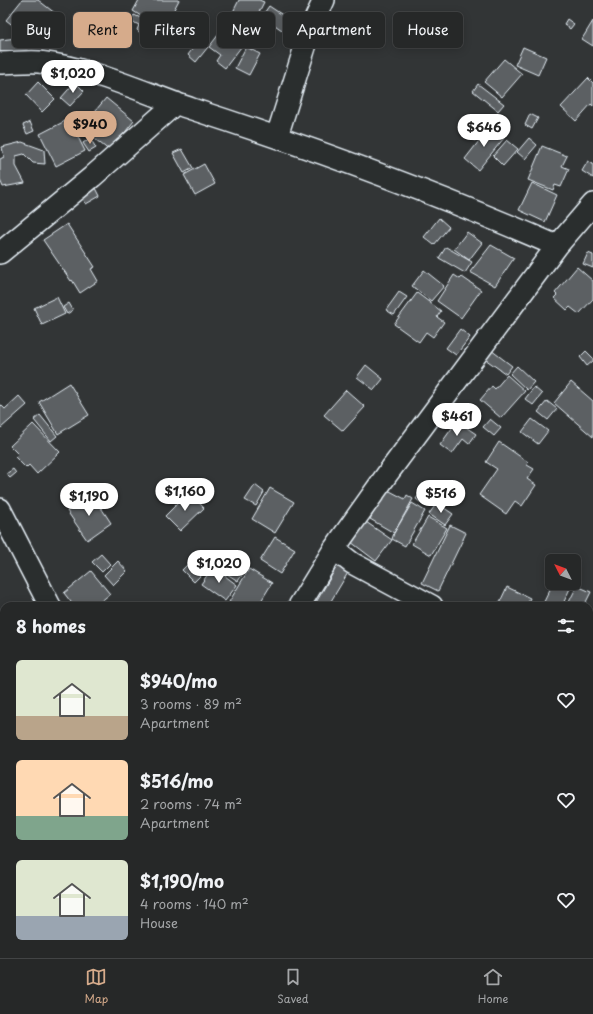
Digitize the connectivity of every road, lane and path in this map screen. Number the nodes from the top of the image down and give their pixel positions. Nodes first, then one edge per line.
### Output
1 (324, 0) edge
2 (0, 63) edge
3 (176, 103) junction
4 (277, 136) junction
5 (593, 204) edge
6 (557, 246) junction
7 (0, 253) edge
8 (0, 509) edge
9 (334, 549) junction
10 (48, 602) edge
11 (301, 602) edge
12 (425, 602) edge

1 - 4 street
2 - 3 street
3 - 4 street
3 - 7 street
4 - 6 street
5 - 6 street
6 - 9 street
8 - 10 street
9 - 11 street
9 - 12 street

